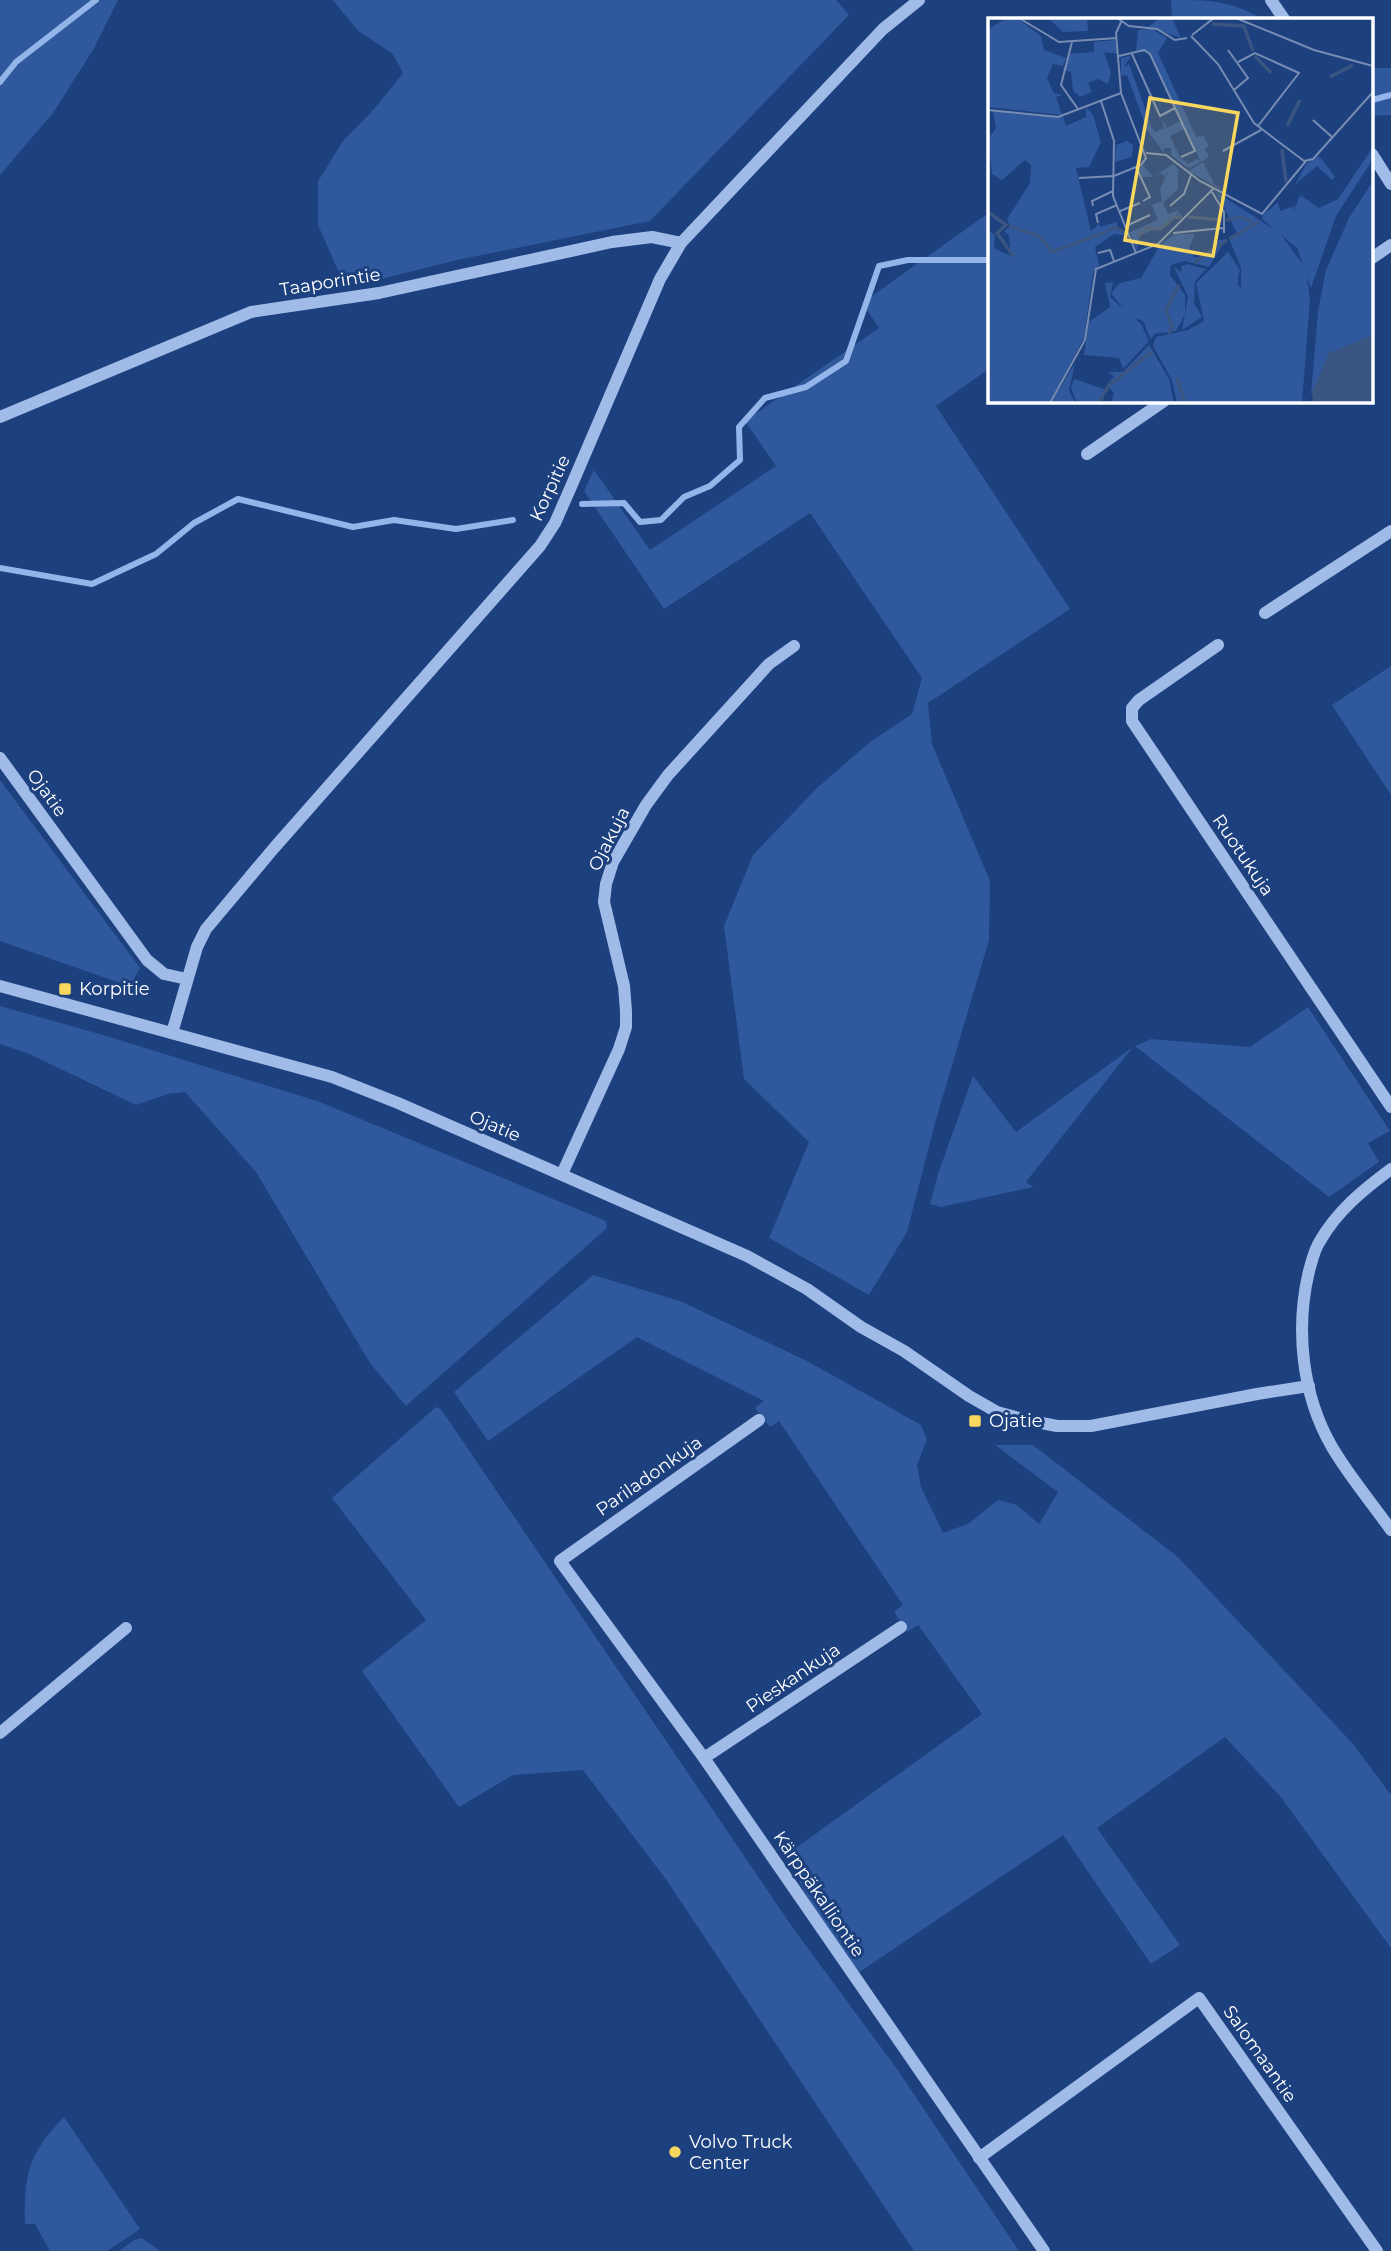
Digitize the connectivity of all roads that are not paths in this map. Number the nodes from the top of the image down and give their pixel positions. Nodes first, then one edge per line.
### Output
1 (919, 0) edge
2 (1272, 0) edge
3 (1283, 18) edge
4 (1374, 157) edge
5 (1391, 184) edge
6 (681, 243) junction
7 (1391, 245) edge
8 (1374, 257) edge
9 (1163, 402) edge
10 (0, 417) edge
11 (1087, 454) dead end
12 (1391, 531) edge
13 (1265, 614) dead end
14 (1218, 645) dead end
15 (794, 646) dead end
16 (0, 758) edge
17 (187, 979) junction
18 (0, 986) edge
19 (172, 1033) junction
20 (1391, 1107) edge
21 (1391, 1169) edge
22 (562, 1174) junction
23 (1310, 1386) junction
24 (759, 1420) dead end
25 (1391, 1530) edge
26 (560, 1561) joint
27 (901, 1627) dead end
28 (126, 1628) dead end
29 (0, 1733) edge
30 (705, 1758) junction
31 (979, 2158) junction
32 (1044, 2251) edge
33 (1377, 2251) edge

1 - 6 street, Korpitie
2 - 3 street
4 - 5 street
6 - 10 street, Taaporintie
6 - 17 street, Korpitie
7 - 8 street
9 - 11 street
12 - 13 street
14 - 20 street, Ruotukuja
15 - 22 street, Ojakuja
16 - 17 street, Ojatie
17 - 19 street
18 - 19 street, Ojatie
19 - 22 street, Ojatie
21 - 23 street
22 - 23 street, Ojatie
23 - 25 street
24 - 26 street, Pariladonkuja
26 - 30 street, Kärppäkalliontie
27 - 30 street, Pieskankuja
28 - 29 street
30 - 31 street, Kärppäkalliontie
31 - 32 street, Kärppäkalliontie
31 - 33 street, Salomaantie

